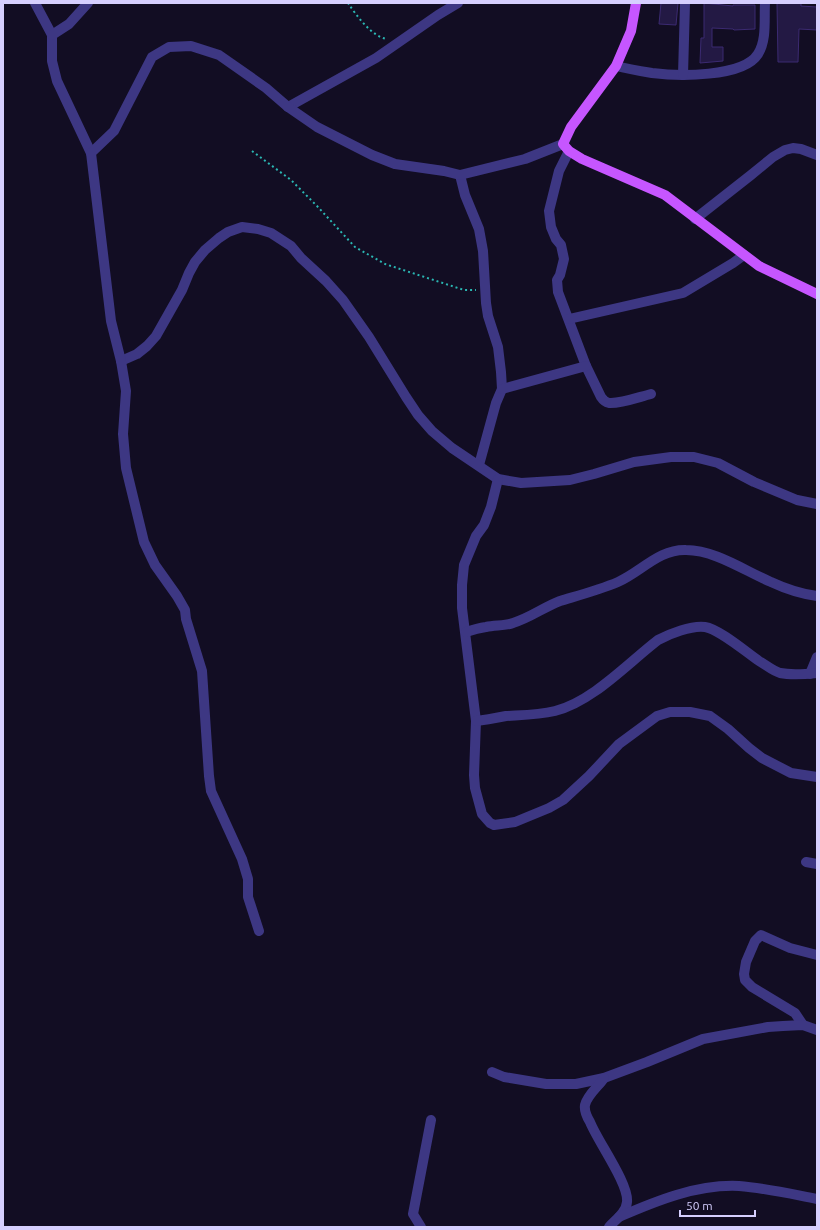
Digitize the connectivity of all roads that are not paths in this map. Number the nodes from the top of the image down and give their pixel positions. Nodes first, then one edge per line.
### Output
1 (35, 3) edge
2 (88, 3) edge
3 (458, 3) edge
4 (636, 3) edge
5 (685, 3) edge
6 (765, 3) edge
7 (52, 34) junction
8 (616, 66) junction
9 (683, 75) junction
10 (288, 107) junction
11 (566, 147) junction
12 (91, 153) junction
13 (817, 155) edge
14 (460, 175) junction
15 (695, 219) junction
16 (744, 255) junction
17 (817, 294) edge
18 (569, 319) junction
19 (121, 361) junction
20 (586, 366) junction
21 (502, 389) junction
22 (651, 394) dead end
23 (479, 465) junction
24 (498, 478) junction
25 (817, 504) edge
26 (817, 596) edge
27 (466, 632) junction
28 (817, 657) edge
29 (814, 673) edge
30 (476, 721) junction
31 (817, 777) edge
32 (806, 862) dead end
33 (817, 864) edge
34 (259, 931) dead end
35 (817, 955) edge
36 (803, 1026) junction
37 (817, 1030) edge
38 (492, 1072) dead end
39 (604, 1078) junction
40 (432, 1120) dead end
41 (817, 1199) edge
42 (619, 1217) junction
43 (421, 1227) edge
44 (609, 1227) edge

1 - 7 street
2 - 7 street
3 - 10 street
4 - 8 main road
5 - 9 street
6 - 9 street
7 - 12 street
8 - 9 street
8 - 11 main road
10 - 12 street
10 - 14 street
11 - 14 street
11 - 15 main road
11 - 18 street
12 - 19 street
13 - 15 street
14 - 21 street
15 - 16 main road
16 - 17 main road
16 - 18 street
18 - 20 street
19 - 23 street
19 - 34 street
20 - 21 street
20 - 22 street
21 - 23 street
23 - 24 street
24 - 25 street
24 - 27 street
26 - 27 street
27 - 30 street
28 - 29 street
29 - 30 street
30 - 31 street
32 - 33 street
35 - 36 street
36 - 37 street
36 - 39 street
38 - 39 street
39 - 42 street
40 - 43 street
41 - 42 street
42 - 44 street

